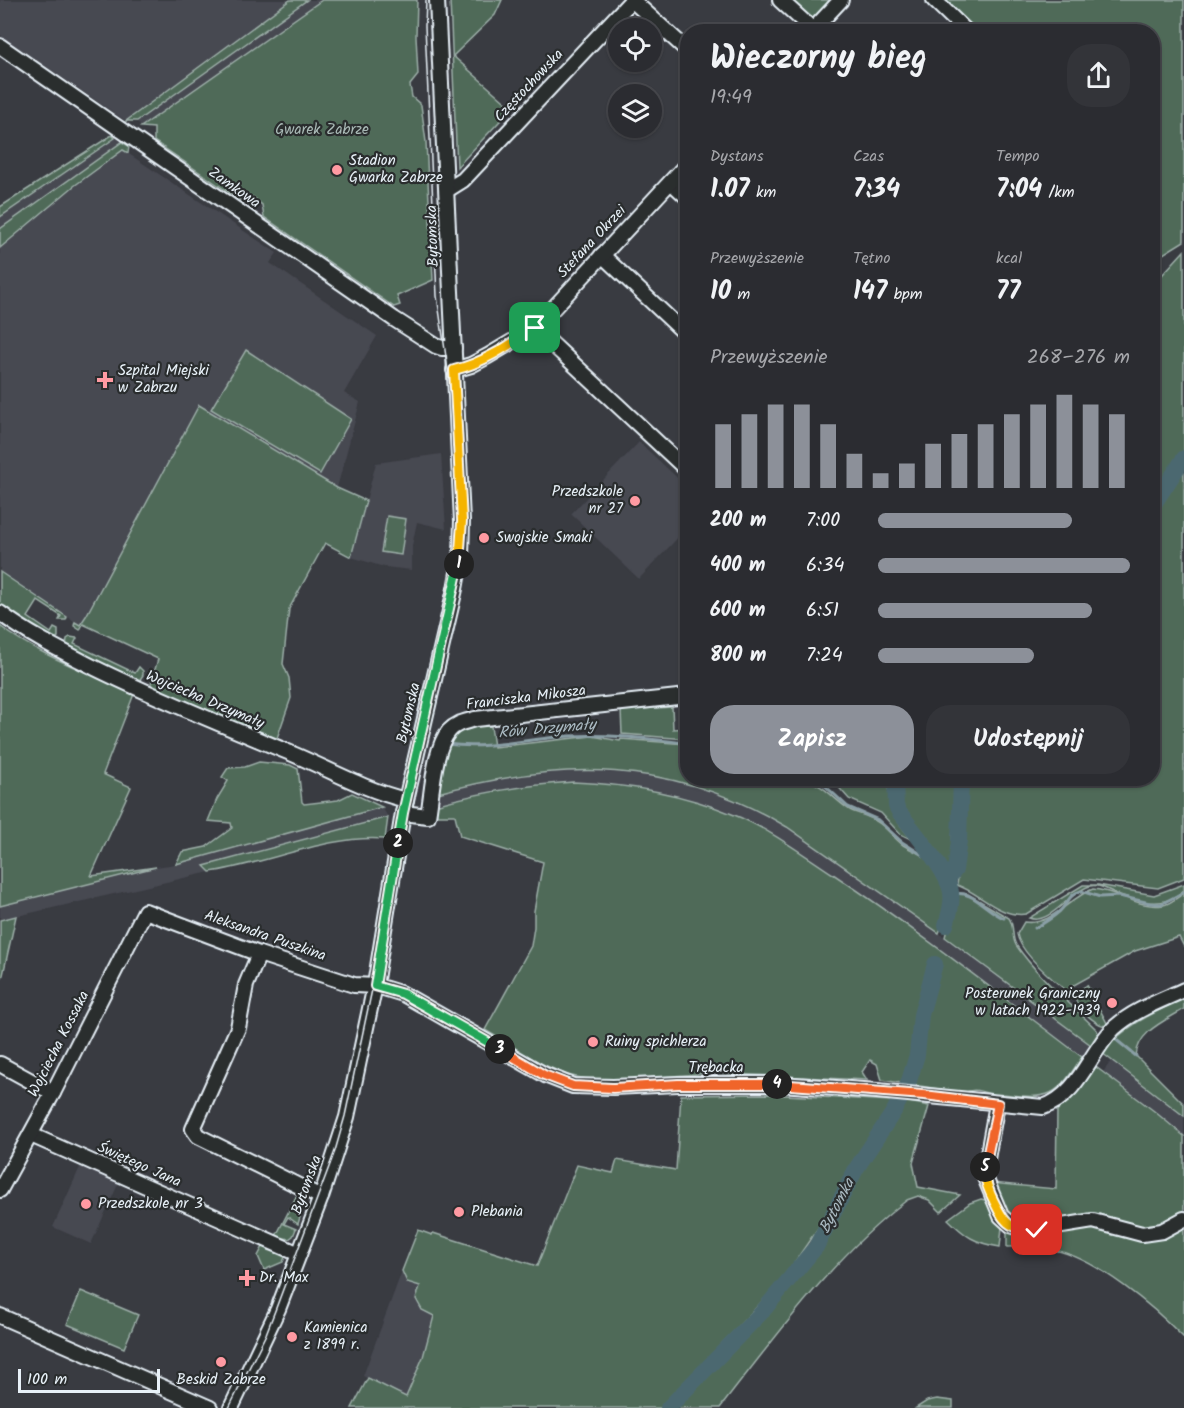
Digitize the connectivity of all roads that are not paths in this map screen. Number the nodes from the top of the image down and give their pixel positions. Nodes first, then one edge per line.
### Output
1 (437, 0) edge
2 (632, 0) edge
3 (780, 0) edge
4 (841, 0) edge
5 (934, 0) edge
6 (808, 24) edge
7 (820, 24) edge
8 (960, 24) edge
9 (680, 44) edge
10 (0, 46) edge
11 (680, 172) edge
12 (671, 182) junction
13 (447, 190) junction
14 (680, 190) edge
15 (602, 255) junction
16 (535, 328) junction
17 (680, 328) edge
18 (454, 348) junction
19 (454, 370) junction
20 (680, 463) edge
21 (0, 613) edge
22 (680, 697) edge
23 (404, 806) junction
24 (145, 911) joint
25 (260, 954) junction
26 (375, 986) junction
27 (1184, 990) edge
28 (0, 1065) edge
29 (53, 1093) junction
30 (998, 1104) junction
31 (31, 1135) junction
32 (2, 1180) edge
33 (321, 1197) junction
34 (1184, 1219) edge
35 (299, 1254) junction
36 (0, 1316) edge
37 (210, 1408) edge
38 (231, 1408) edge

1 - 13 street, Bytomska
2 - 9 street
2 - 13 street, Częstochowska
3 - 6 street
4 - 7 street
5 - 8 street
10 - 18 street, Zamkowa
11 - 12 street, Stefana Okrzei
12 - 14 street
12 - 15 street, Stefana Okrzei
13 - 18 street, Bytomska
15 - 16 street, Stefana Okrzei
15 - 17 street
16 - 19 street, Stefana Okrzei
16 - 20 street
18 - 19 street, Bytomska
19 - 23 street, Bytomska
21 - 23 street, Wojciecha Drzymały
22 - 23 street, Franciszka Mikosza
23 - 26 street, Bytomska
24 - 25 street, Aleksandra Puszkina
24 - 29 street, Wojciecha Kossaka
25 - 26 street, Aleksandra Puszkina
25 - 33 street
26 - 30 street, Trębacka
26 - 33 street, Bytomska
27 - 30 street, Trębacka
28 - 29 street
29 - 31 street, Wojciecha Kossaka
30 - 34 street
31 - 32 street, Wojciecha Kossaka
31 - 35 street, Świętego Jana
33 - 35 street, Bytomska
35 - 38 street, Bytomska
36 - 37 street

